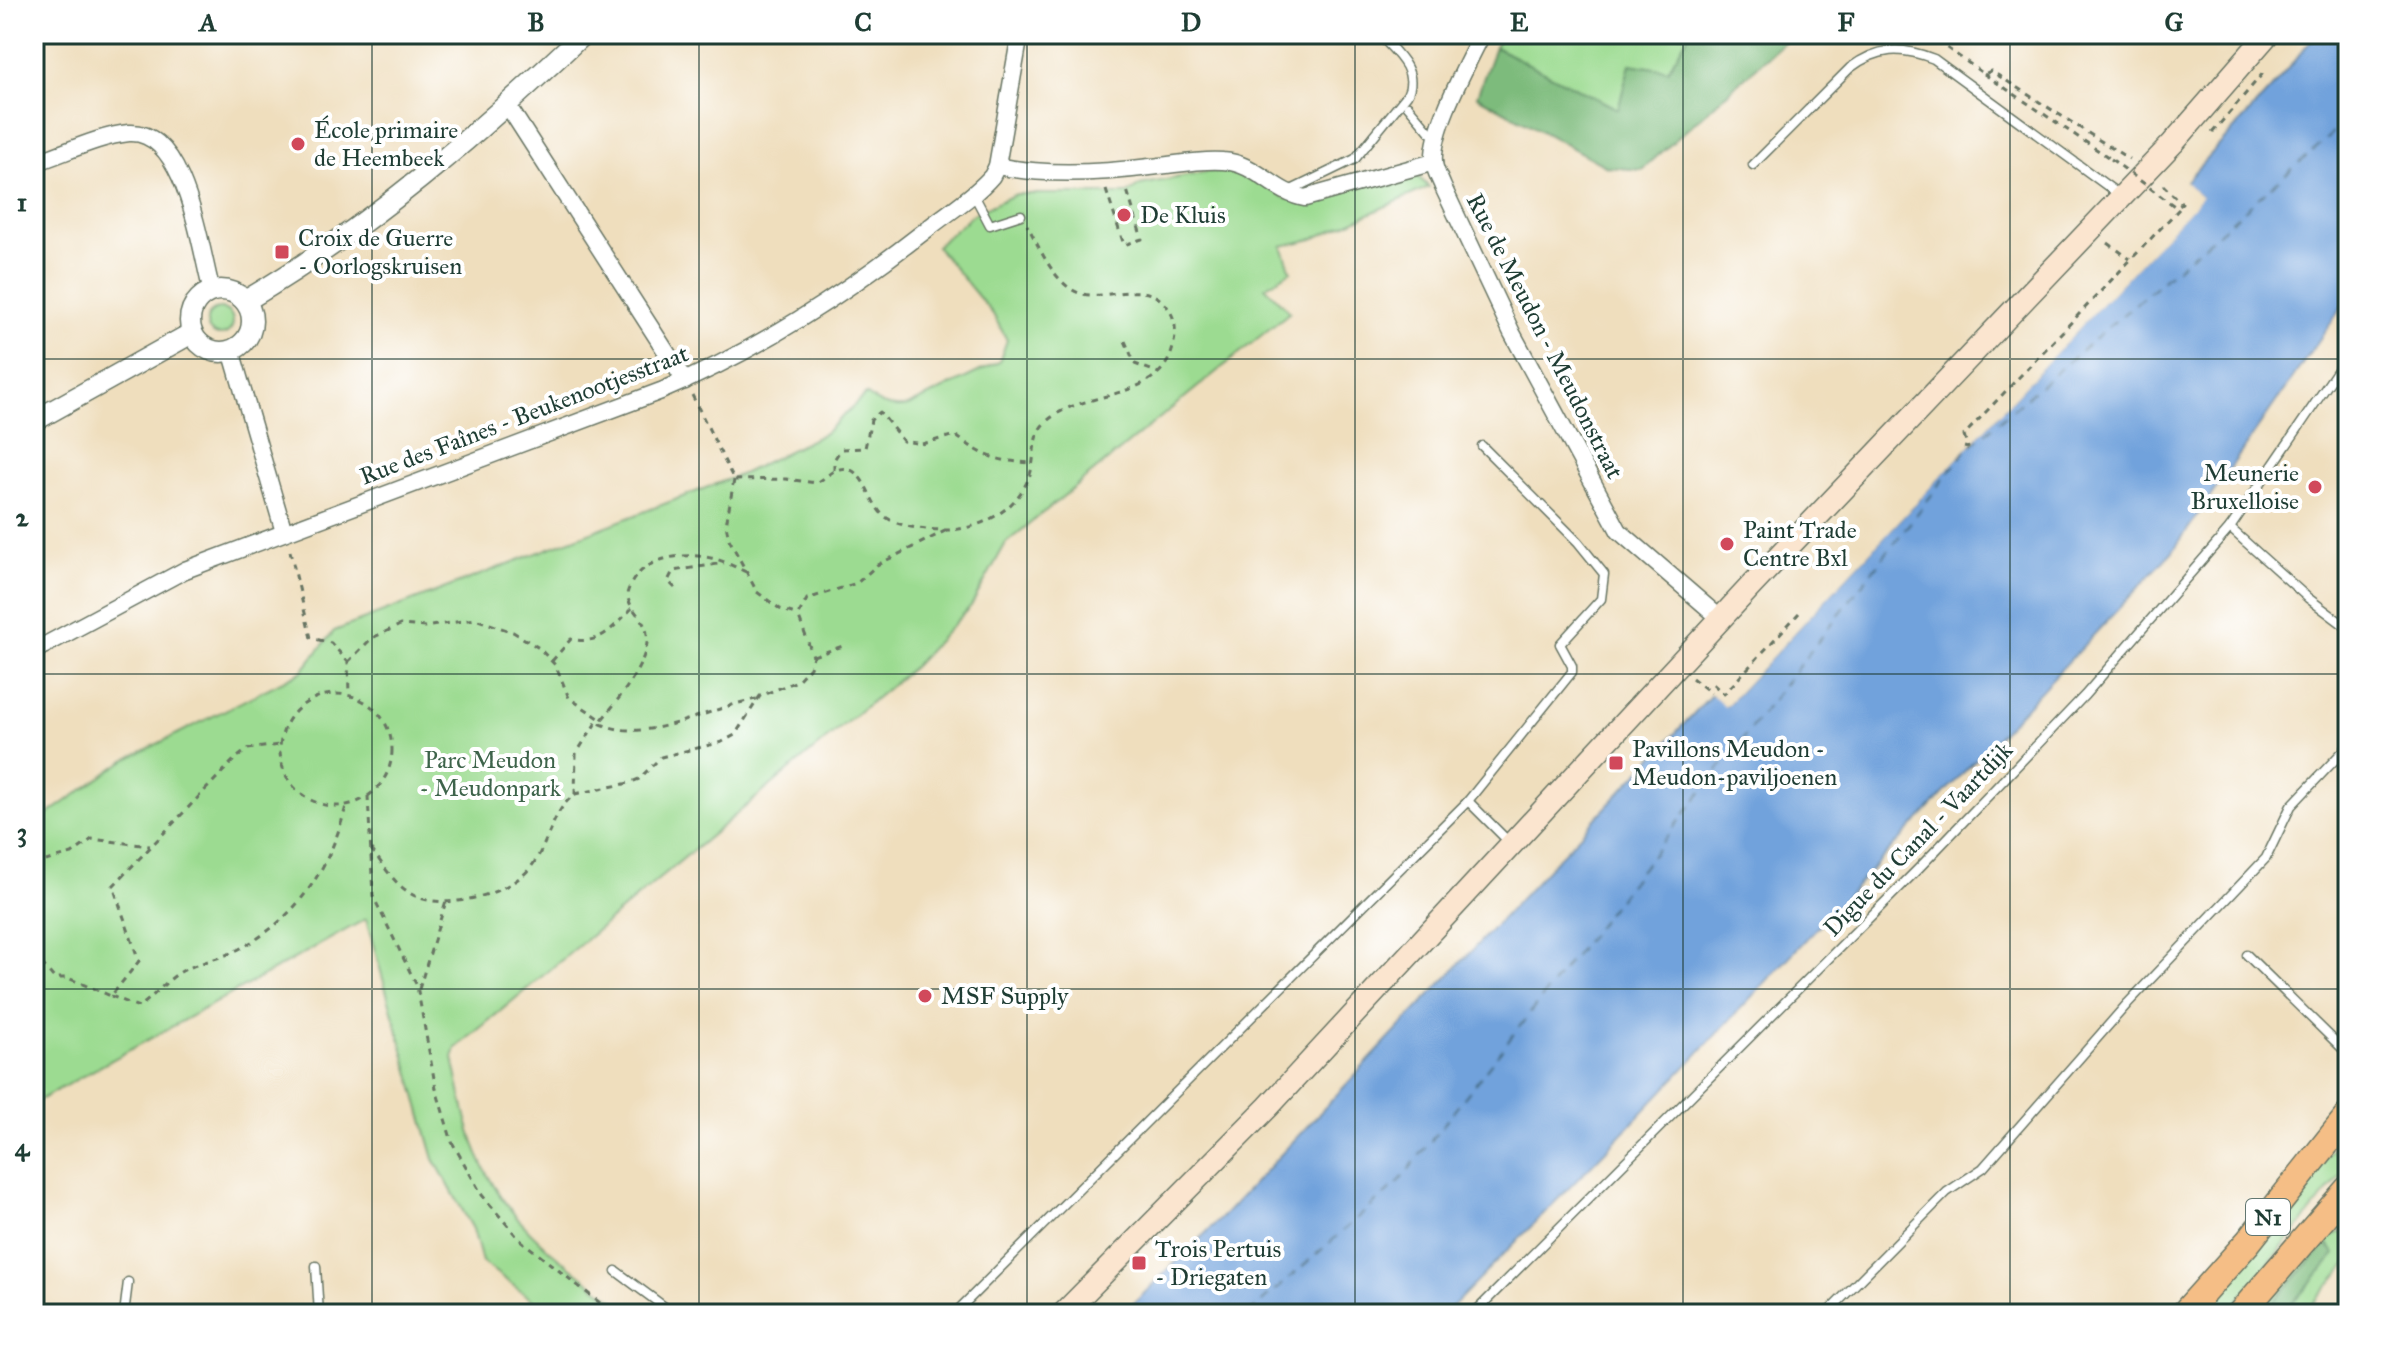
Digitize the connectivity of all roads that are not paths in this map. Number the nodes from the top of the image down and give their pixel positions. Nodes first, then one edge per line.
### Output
1 (583, 34) edge
2 (1020, 34) edge
3 (1379, 34) edge
4 (1482, 34) edge
5 (2268, 34) edge
6 (508, 106) junction
7 (1408, 106) dead end
8 (1438, 141) junction
9 (1434, 162) junction
10 (34, 163) edge
11 (1753, 165) dead end
12 (997, 166) junction
13 (973, 192) junction
14 (1286, 193) junction
15 (2121, 196) junction
16 (1021, 215) road end
17 (212, 292) junction
18 (245, 301) junction
19 (192, 333) junction
20 (231, 350) junction
21 (2348, 355) edge
22 (689, 388) junction
23 (34, 421) edge
24 (1482, 446) dead end
25 (2230, 528) junction
26 (284, 532) junction
27 (1721, 619) junction
28 (2348, 628) edge
29 (34, 651) edge
30 (2348, 746) edge
31 (1468, 801) junction
32 (1511, 844) junction
33 (2247, 955) dead end
34 (2348, 1054) edge
35 (2348, 1116) edge
36 (2343, 1203) edge
37 (316, 1266) dead end
38 (616, 1271) dead end
39 (128, 1282) dead end
40 (124, 1314) edge
41 (319, 1314) edge
42 (674, 1314) edge
43 (954, 1314) edge
44 (1063, 1314) edge
45 (1473, 1314) edge
46 (1826, 1314) edge
47 (2184, 1314) edge
48 (2240, 1314) edge

1 - 6 street
2 - 12 street
3 - 14 lane
4 - 8 street
5 - 15 main road
6 - 18 street
6 - 22 street
7 - 8 lane
8 - 9 street
9 - 14 street
9 - 27 street, Rue de Meudon - Meudonstraat
10 - 17 street
11 - 15 lane
12 - 13 street, Rue des Faînes - Beukenootjesstraat
12 - 14 street
13 - 16 lane
13 - 22 street, Rue des Faînes - Beukenootjesstraat
15 - 27 main road
17 - 18 street
17 - 19 street
18 - 20 street
19 - 20 street
19 - 23 street
20 - 26 street
21 - 25 lane, Digue du Canal - Vaartdijk
22 - 26 street, Rue des Faînes - Beukenootjesstraat
24 - 31 lane
25 - 28 lane
25 - 45 lane, Digue du Canal - Vaartdijk
26 - 29 street, Rue des Faînes - Beukenootjesstraat
27 - 32 main road
30 - 46 lane
31 - 32 lane
31 - 43 lane
32 - 44 main road
33 - 34 lane
35 - 47 main road, N1
36 - 48 main road, N1
37 - 41 lane
38 - 42 lane
39 - 40 lane

